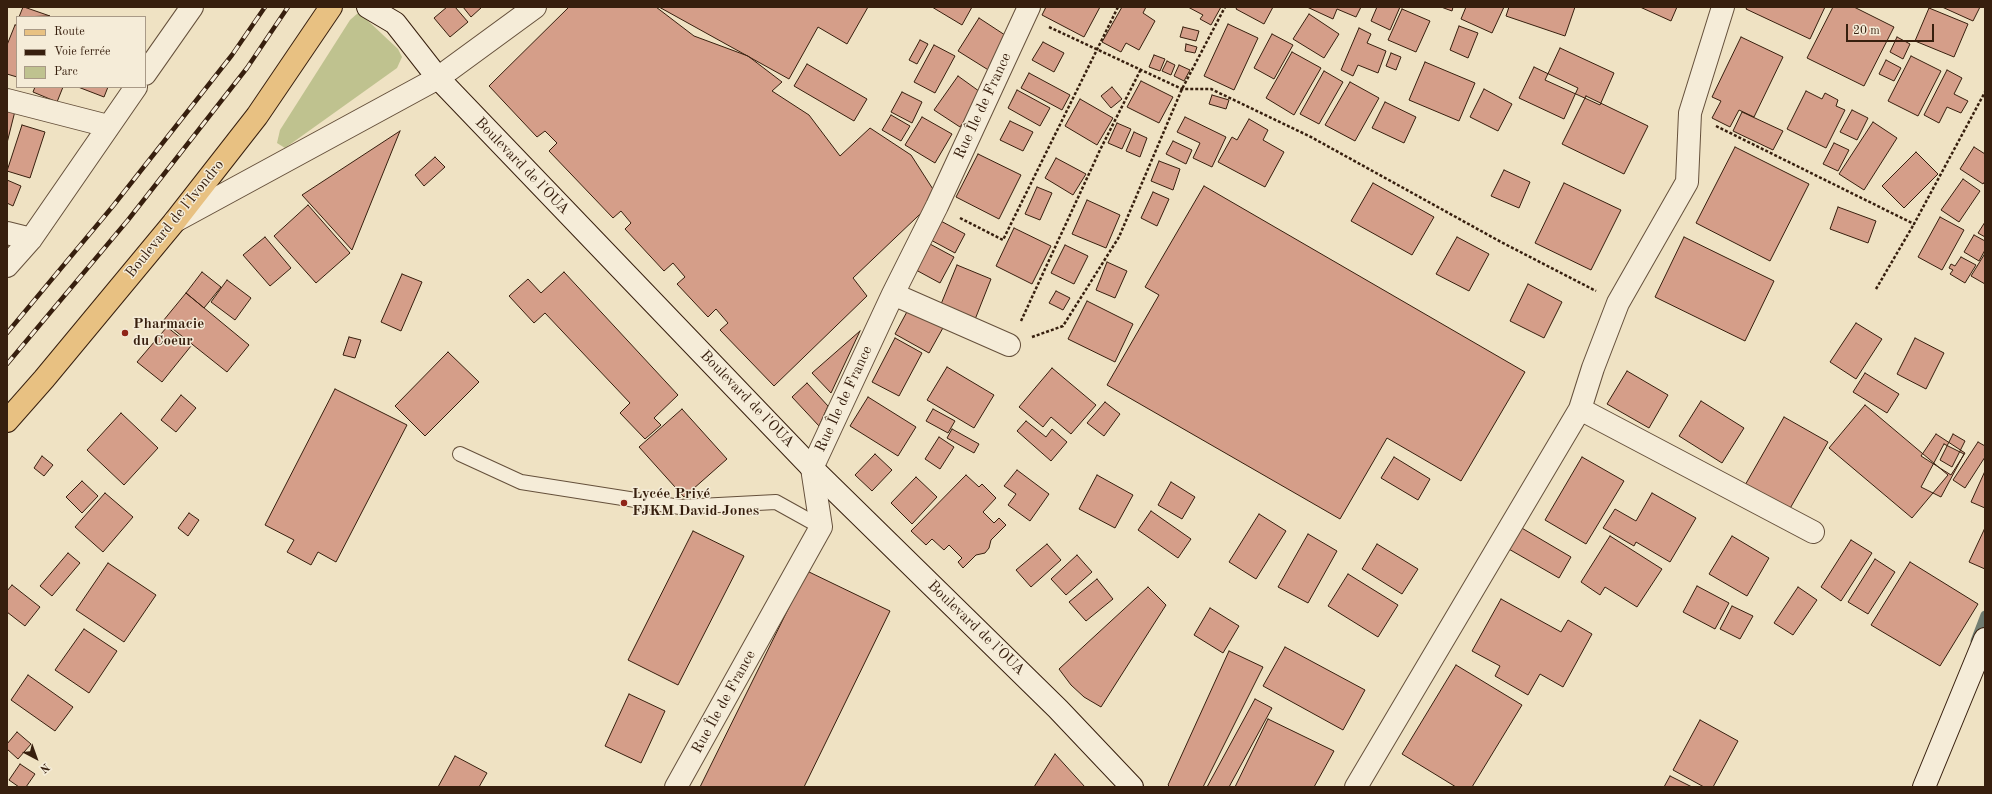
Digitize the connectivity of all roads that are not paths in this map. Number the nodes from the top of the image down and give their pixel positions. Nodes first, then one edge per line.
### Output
1 (192, 7) edge
2 (331, 7) edge
3 (368, 7) edge
4 (535, 7) edge
5 (1723, 7) edge
6 (1027, 12) edge
7 (146, 73) edge
8 (438, 78) junction
9 (135, 88) edge
10 (7, 100) edge
11 (108, 126) junction
12 (175, 221) junction
13 (7, 233) edge
14 (31, 239) junction
15 (7, 266) edge
16 (893, 294) junction
17 (1009, 345) road end
18 (1580, 409) junction
19 (7, 421) edge
20 (460, 454) dead end
21 (812, 468) junction
22 (820, 527) junction
23 (1814, 532) dead end
24 (1985, 639) edge
25 (676, 787) edge
26 (1132, 787) edge
27 (1356, 787) edge
28 (1924, 787) edge

1 - 7 street
2 - 12 main road, Boulevard de l'Ivondro
3 - 8 street, Boulevard de l'OUA
4 - 8 street
5 - 18 street
6 - 16 street, Rue Île de France
8 - 12 street
8 - 21 street, Boulevard de l'OUA
9 - 11 street
10 - 11 street
11 - 14 street
12 - 19 main road, Boulevard de l'Ivondro
13 - 14 street
14 - 15 street
16 - 17 street
16 - 21 street, Rue Île de France
18 - 23 street
18 - 27 street
20 - 22 lane
21 - 22 street, Rue Île de France
21 - 26 street, Boulevard de l'OUA
22 - 25 street, Rue Île de France
24 - 28 street

